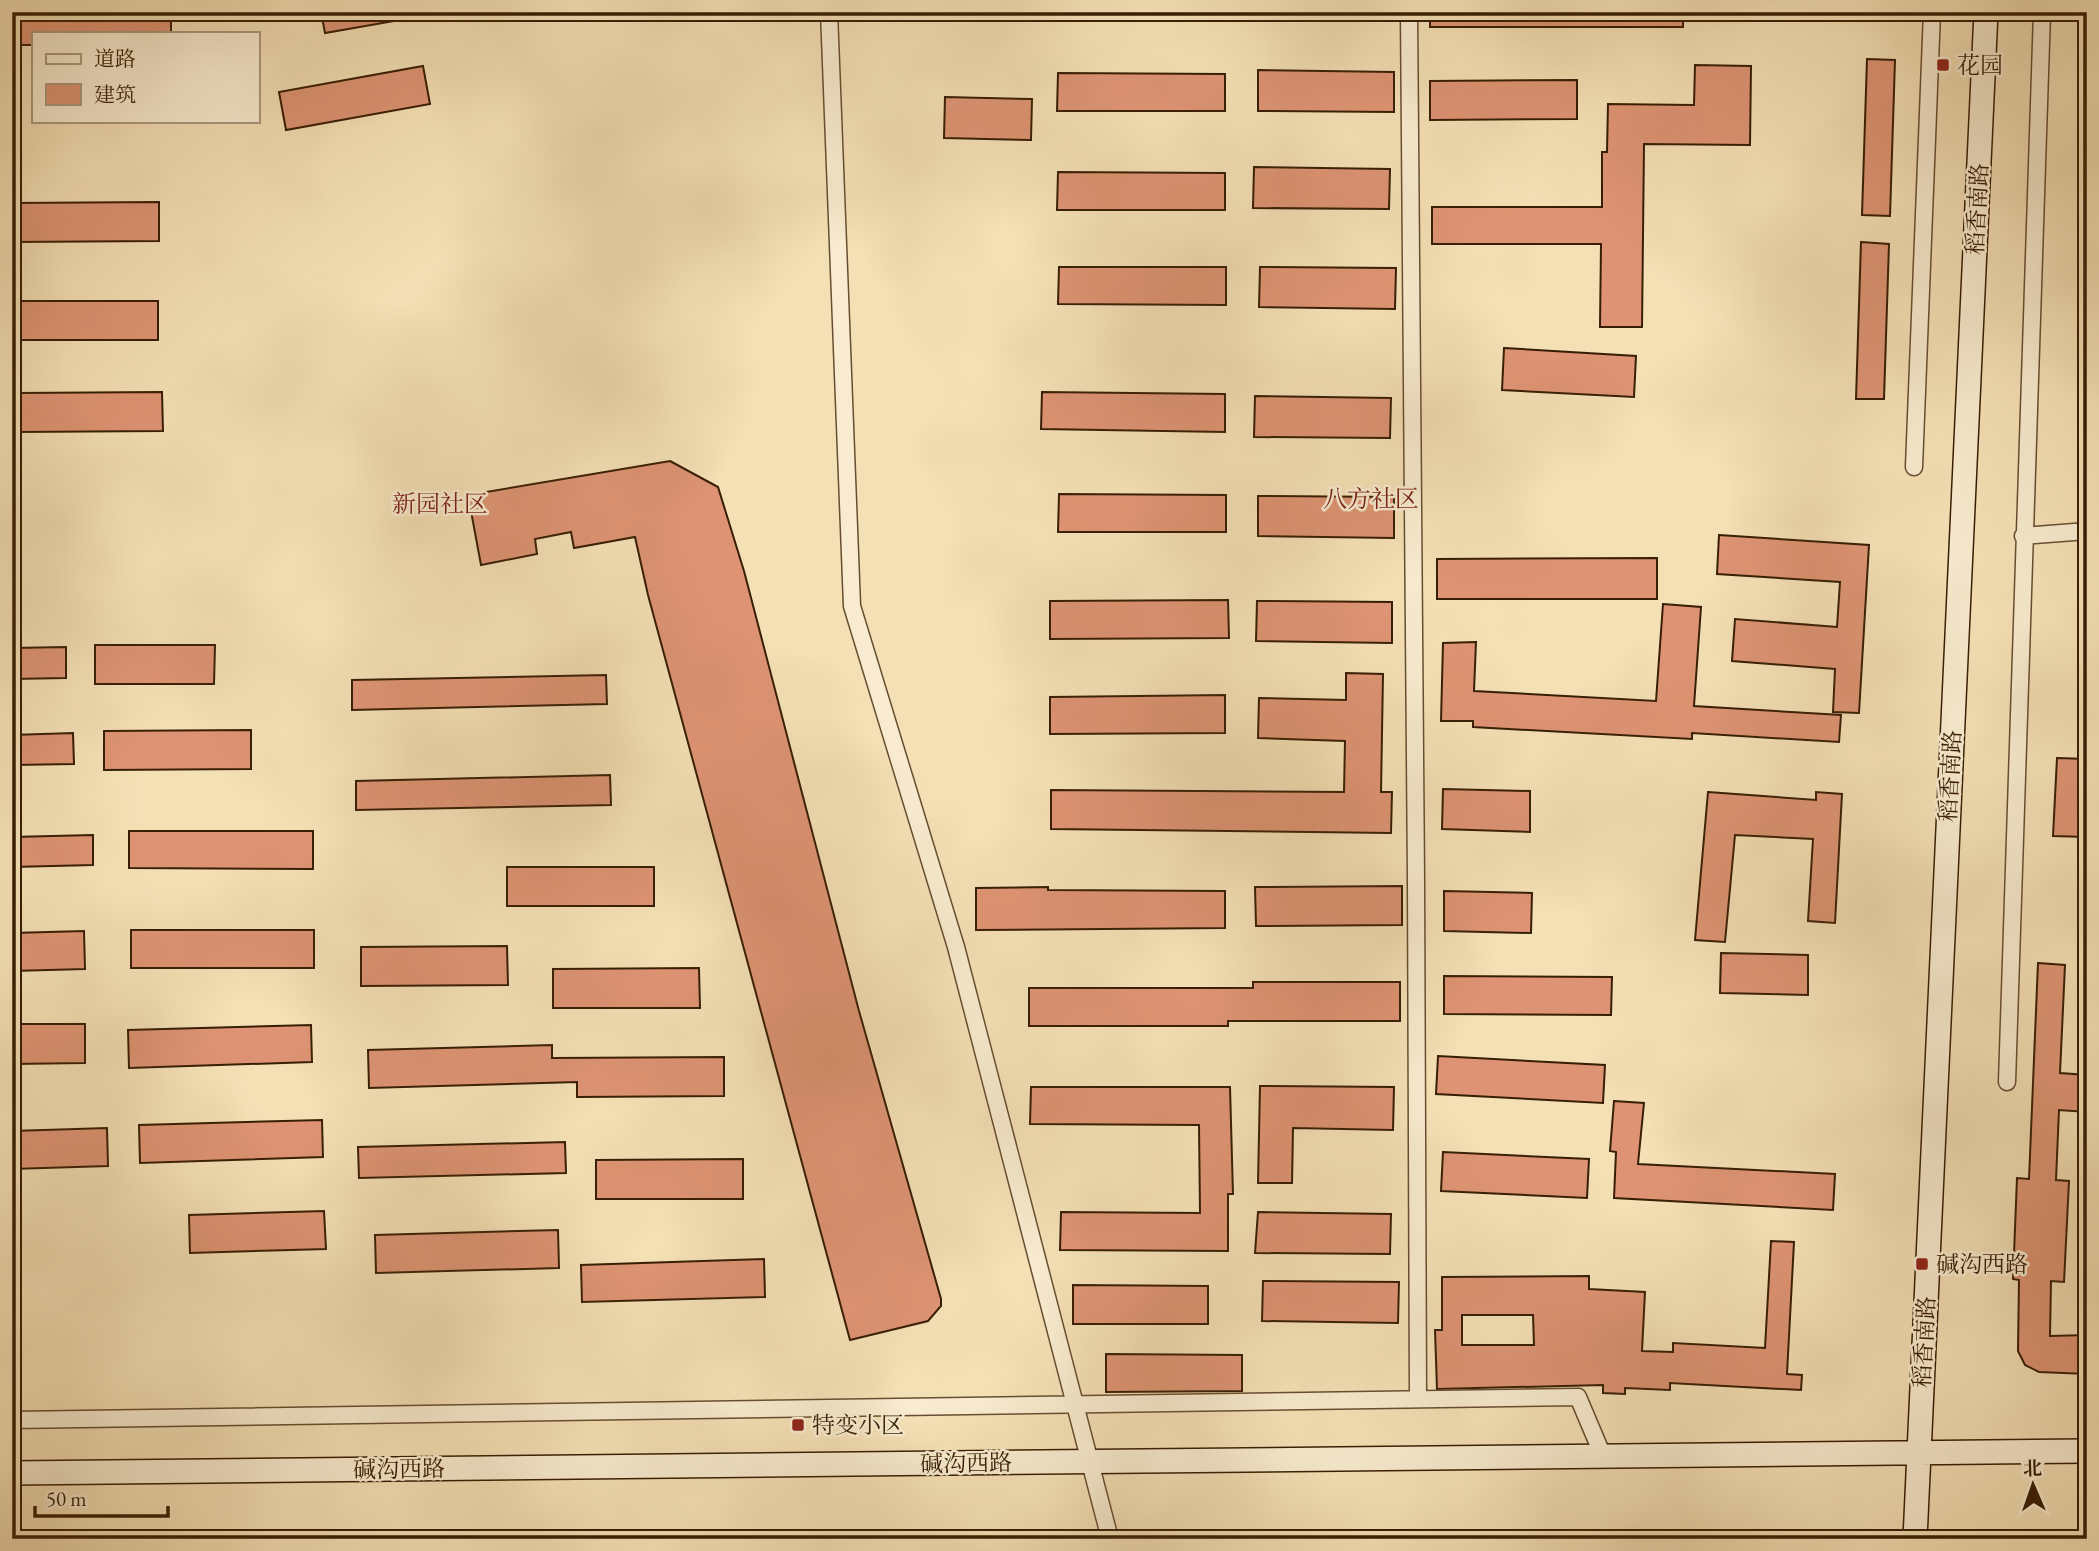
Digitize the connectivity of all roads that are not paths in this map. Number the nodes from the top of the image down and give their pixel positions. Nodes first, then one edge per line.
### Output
1 (829, 12) edge
2 (1409, 12) edge
3 (1932, 12) edge
4 (1986, 12) edge
5 (2042, 12) edge
6 (1914, 467) dead end
7 (2087, 531) edge
8 (2024, 536) junction
9 (2007, 1082) dead end
10 (1418, 1399) junction
11 (1075, 1404) junction
12 (12, 1420) edge
13 (2087, 1451) edge
14 (1919, 1453) junction
15 (1604, 1457) junction
16 (1090, 1462) junction
17 (12, 1473) edge
18 (1110, 1539) edge
19 (1915, 1539) edge

1 - 11 street
2 - 10 street
3 - 6 street
4 - 14 street, 稻香南路
5 - 8 street
7 - 8 street
8 - 9 street
10 - 11 street
10 - 15 street
11 - 12 street
11 - 16 street
13 - 14 street, 碱沟西路
14 - 15 street, 碱沟西路
14 - 19 street, 稻香南路
15 - 16 street, 碱沟西路
16 - 17 street, 碱沟西路
16 - 18 street

